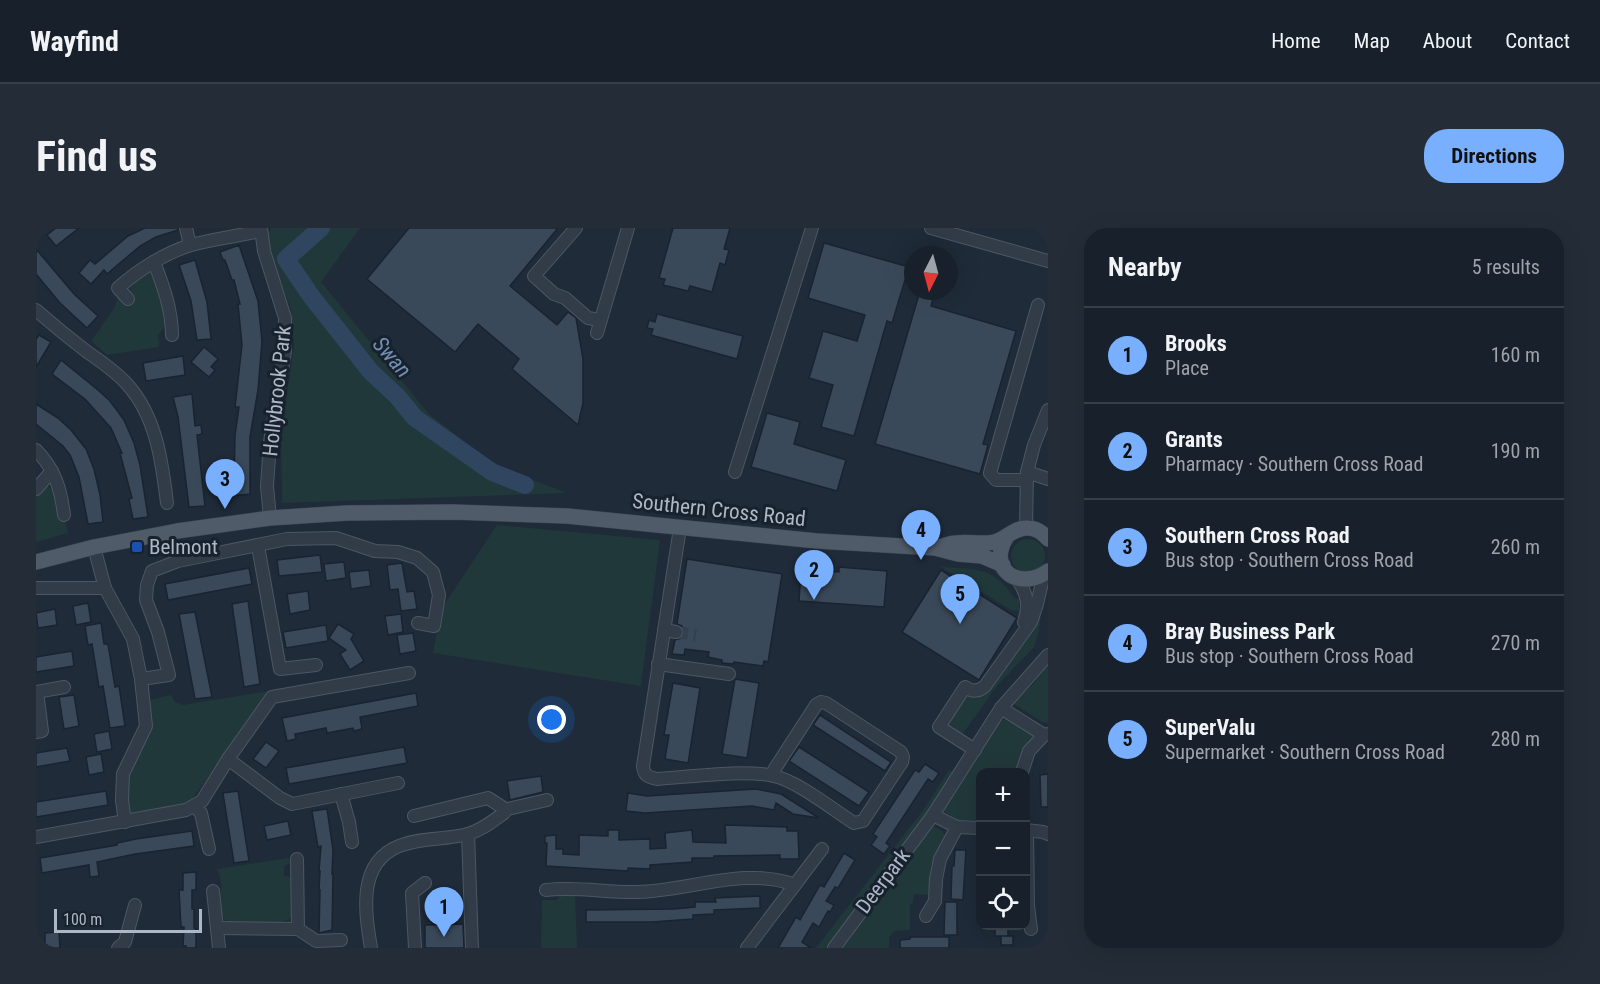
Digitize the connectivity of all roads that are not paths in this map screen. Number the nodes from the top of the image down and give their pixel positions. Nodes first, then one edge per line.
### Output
1 (186, 228) edge
2 (576, 228) edge
3 (628, 228) edge
4 (812, 228) edge
5 (931, 228) edge
6 (261, 230) edge
7 (190, 245) junction
8 (1048, 261) edge
9 (154, 262) junction
10 (128, 299) dead end
11 (1038, 305) dead end
12 (36, 310) edge
13 (172, 335) dead end
14 (1048, 410) edge
15 (36, 450) edge
16 (52, 471) junction
17 (735, 472) dead end
18 (1027, 476) junction
19 (1048, 479) edge
20 (36, 489) edge
21 (167, 503) dead end
22 (64, 515) dead end
23 (270, 518) junction
24 (680, 528) junction
25 (1026, 528) junction
26 (1006, 538) junction
27 (1048, 539) edge
28 (258, 546) junction
29 (94, 547) junction
30 (935, 548) junction
31 (36, 562) edge
32 (1003, 565) junction
33 (1046, 572) edge
34 (1017, 579) junction
35 (36, 588) edge
36 (105, 588) junction
37 (418, 623) dead end
38 (1020, 634) junction
39 (1048, 655) edge
40 (316, 664) dead end
41 (658, 664) junction
42 (409, 674) dead end
43 (729, 674) dead end
44 (169, 675) junction
45 (141, 679) junction
46 (64, 687) dead end
47 (172, 688) dead end
48 (36, 692) edge
49 (1001, 708) junction
50 (36, 732) edge
51 (1046, 735) edge
52 (975, 750) junction
53 (228, 759) junction
54 (1023, 768) edge
55 (773, 776) junction
56 (398, 783) dead end
57 (341, 794) junction
58 (547, 800) dead end
59 (195, 807) junction
60 (503, 810) junction
61 (933, 815) junction
62 (414, 816) dead end
63 (125, 822) junction
64 (957, 827) junction
65 (976, 828) edge
66 (1030, 830) edge
67 (468, 834) junction
68 (1048, 834) edge
69 (36, 837) edge
70 (352, 842) dead end
71 (209, 849) dead end
72 (822, 849) dead end
73 (297, 859) dead end
74 (1027, 876) edge
75 (425, 883) dead end
76 (795, 885) junction
77 (546, 890) dead end
78 (213, 891) dead end
79 (135, 905) dead end
80 (926, 916) dead end
81 (217, 928) junction
82 (1031, 928) dead end
83 (298, 929) junction
84 (341, 940) dead end
85 (118, 948) edge
86 (219, 948) edge
87 (371, 948) edge
88 (415, 948) edge
89 (472, 948) edge
90 (747, 948) edge
91 (834, 948) edge

1 - 7 street
2 - 3 street
4 - 17 street
5 - 8 street
6 - 7 street, Hollybrook Park
6 - 23 street, Hollybrook Park
7 - 9 street, Hollybrook Park
9 - 10 street, Hollybrook Park
9 - 13 street
11 - 18 street
12 - 21 street
14 - 18 street
15 - 16 street
16 - 20 street
16 - 22 street
18 - 19 street
18 - 25 street
23 - 24 main road, Southern Cross Road
23 - 29 main road, Southern Cross Road
24 - 30 main road, Southern Cross Road
24 - 41 street
25 - 26 main road, Southern Cross Road
25 - 27 main road
26 - 30 main road, Southern Cross Road
26 - 32 main road
28 - 37 street
28 - 40 street
28 - 44 street
29 - 31 main road, Southern Cross Road
29 - 36 street
30 - 32 main road, Southern Cross Road
32 - 34 main road, Southern Cross Road
33 - 34 main road
33 - 38 street
34 - 38 street
35 - 36 street
36 - 45 street
38 - 52 street
39 - 49 street, Deerpark
41 - 43 street
41 - 55 street
42 - 53 street
44 - 45 street
44 - 47 street
45 - 63 street
46 - 48 street
48 - 50 street
49 - 51 street
49 - 52 street, Deerpark
51 - 54 street
52 - 61 street, Deerpark
53 - 57 street
53 - 59 street
55 - 55 street
56 - 57 street
57 - 70 street
58 - 60 street
59 - 63 street
59 - 71 street
60 - 62 street
60 - 67 street
61 - 64 street
61 - 91 street, Deerpark
63 - 69 street
64 - 65 street
64 - 80 street, Deerpark
66 - 68 street
67 - 87 street
67 - 89 street
72 - 76 street
73 - 83 street
74 - 82 street
75 - 88 street
76 - 77 street
76 - 90 street
78 - 81 street
79 - 85 street
81 - 83 street
81 - 86 street
83 - 84 street

